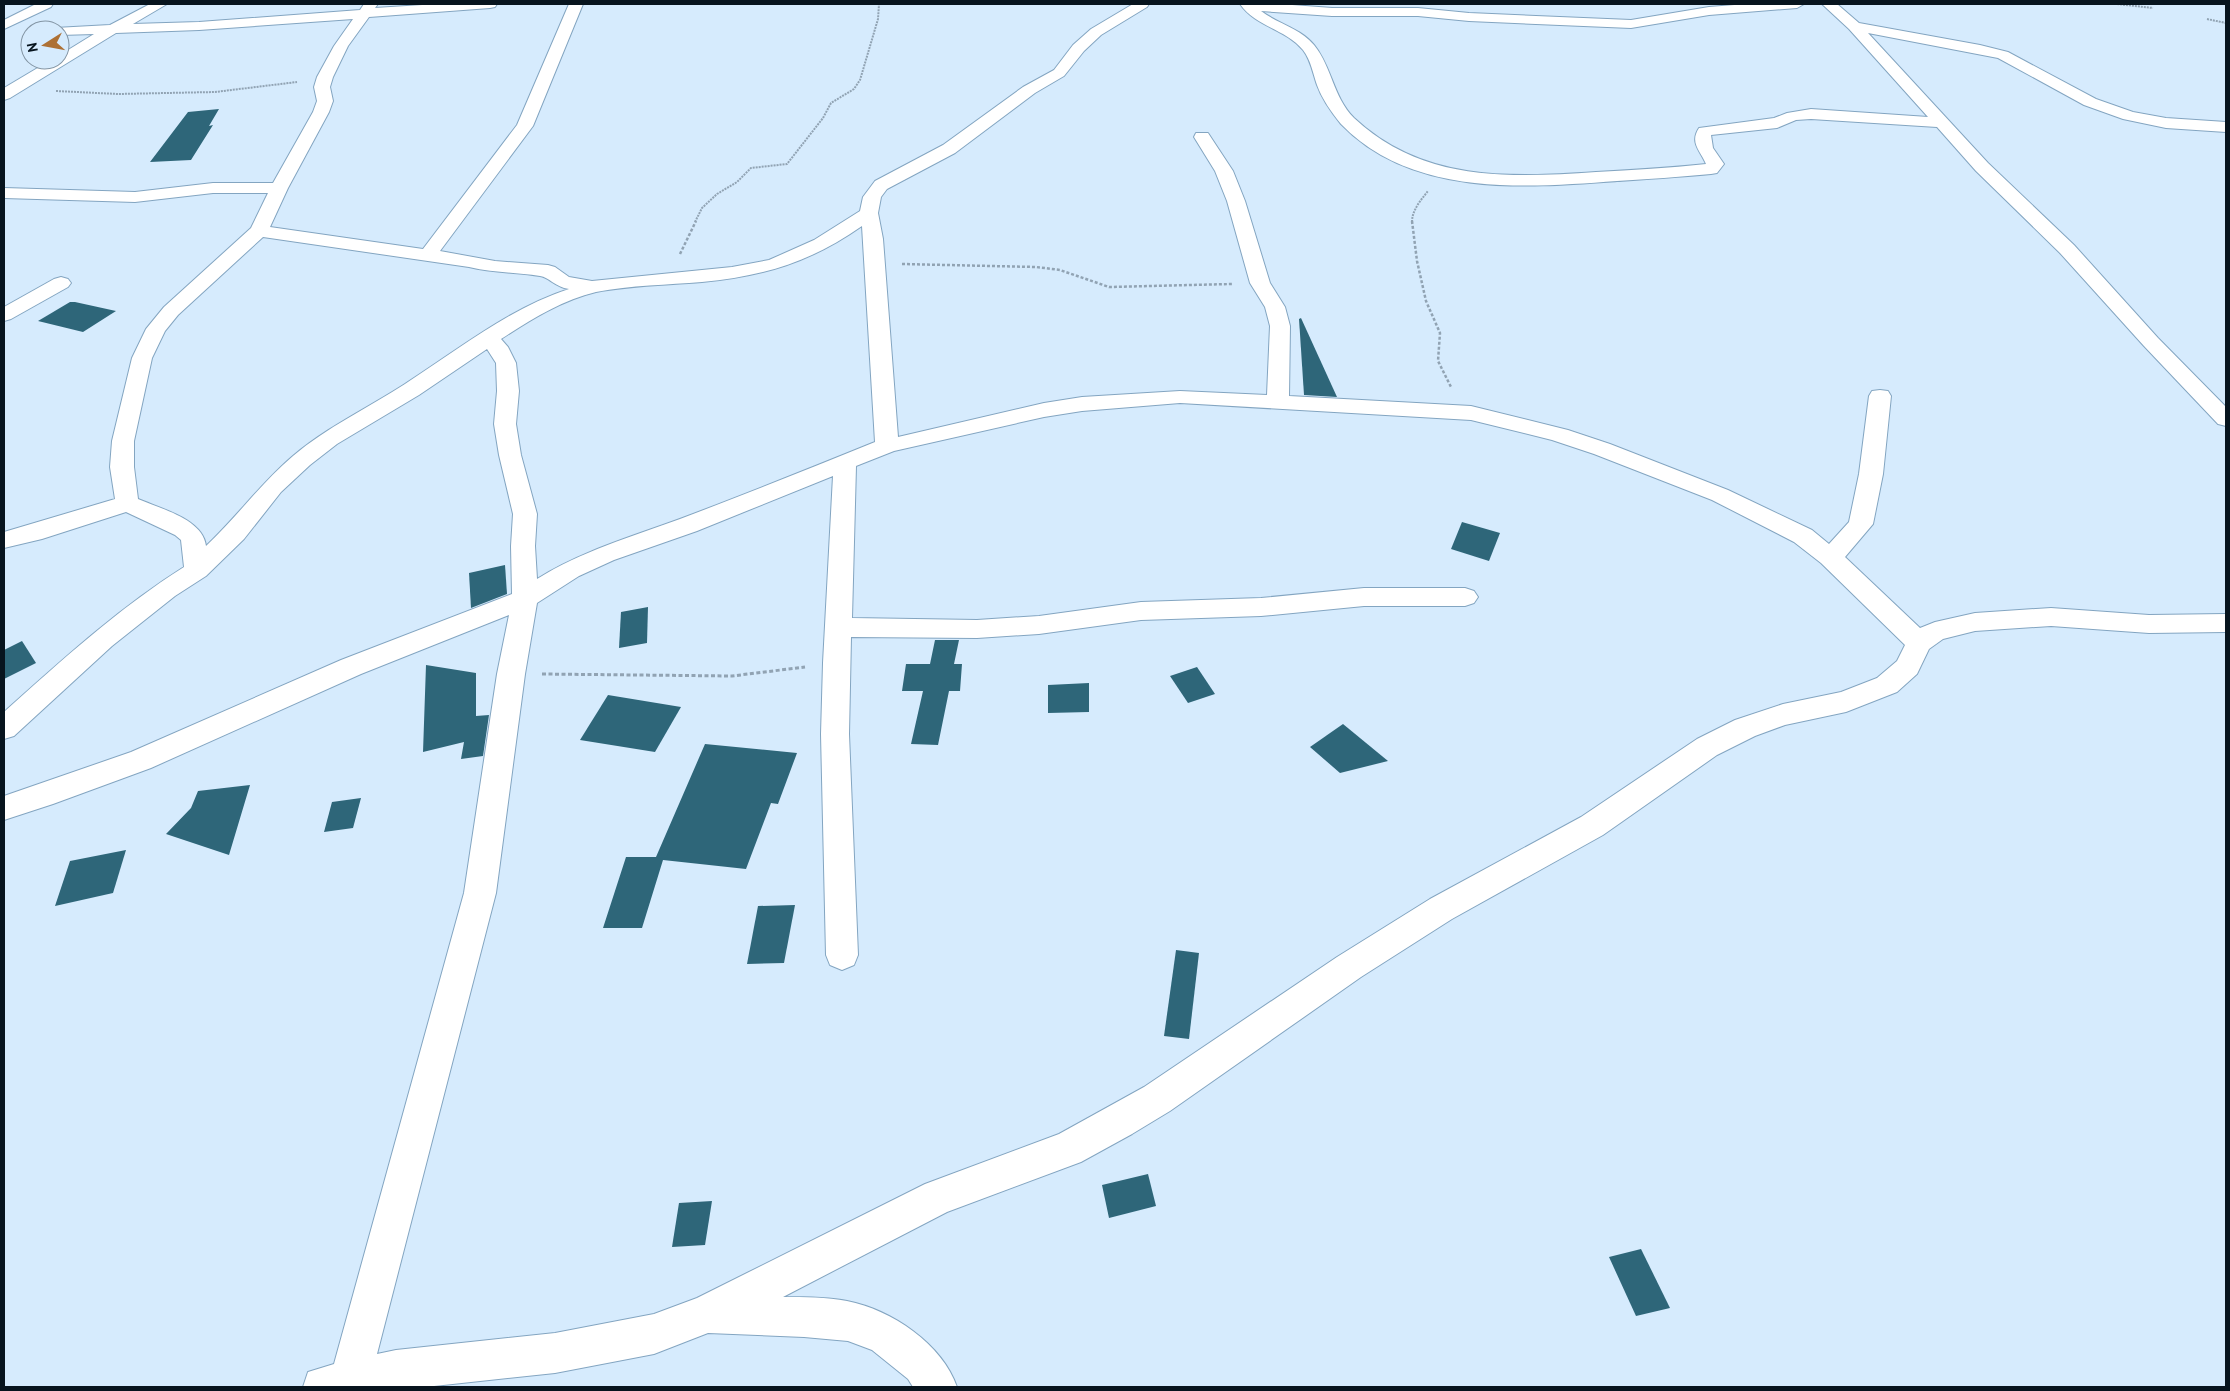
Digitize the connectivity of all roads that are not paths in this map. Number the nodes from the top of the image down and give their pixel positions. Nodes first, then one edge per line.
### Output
1 (46, 4) edge
2 (160, 4) edge
3 (490, 4) edge
4 (576, 4) edge
5 (1142, 4) edge
6 (1231, 4) edge
7 (1797, 4) edge
8 (1829, 4) edge
9 (1248, 5) edge
10 (367, 9) edge
11 (4, 25) edge
12 (1854, 26) junction
13 (113, 29) junction
14 (70, 31) edge
15 (20, 33) edge
16 (4, 34) edge
17 (4, 95) edge
18 (1944, 123) junction
19 (2226, 127) edge
20 (1202, 137) dead end
21 (279, 188) junction
22 (4, 193) edge
23 (869, 213) junction
24 (259, 231) junction
25 (428, 255) junction
26 (61, 283) dead end
27 (593, 287) junction
28 (4, 315) edge
29 (487, 340) junction
30 (1880, 396) dead end
31 (1278, 403) junction
32 (2226, 419) edge
33 (887, 446) junction
34 (845, 462) junction
35 (127, 503) junction
36 (4, 540) edge
37 (1830, 557) junction
38 (197, 570) junction
39 (1465, 597) dead end
40 (525, 599) junction
41 (2226, 623) edge
42 (839, 627) junction
43 (1919, 643) junction
44 (4, 728) edge
45 (4, 808) edge
46 (842, 955) dead end
47 (707, 1314) junction
48 (394, 1378) edge
49 (337, 1383) edge
50 (937, 1387) edge

1 - 11 street
2 - 13 street
3 - 10 street
4 - 25 street
5 - 23 street
6 - 9 street
7 - 9 street
8 - 12 street
9 - 18 street
10 - 13 street
10 - 21 street
12 - 18 street
12 - 19 street
13 - 14 street
13 - 17 street
15 - 16 street
18 - 32 street
20 - 31 street
21 - 22 street
21 - 24 street
23 - 27 street
23 - 33 street
24 - 25 street
24 - 35 street
25 - 27 street
26 - 28 street
27 - 29 street
29 - 38 street
29 - 40 street
30 - 37 street
31 - 33 street
31 - 37 street
33 - 34 street
34 - 40 street
34 - 42 street
35 - 36 street
35 - 38 street
37 - 43 street
38 - 44 street
39 - 42 street
40 - 45 street
40 - 49 street
41 - 43 street
42 - 46 street
43 - 47 street
47 - 48 street
47 - 50 street
48 - 49 street

